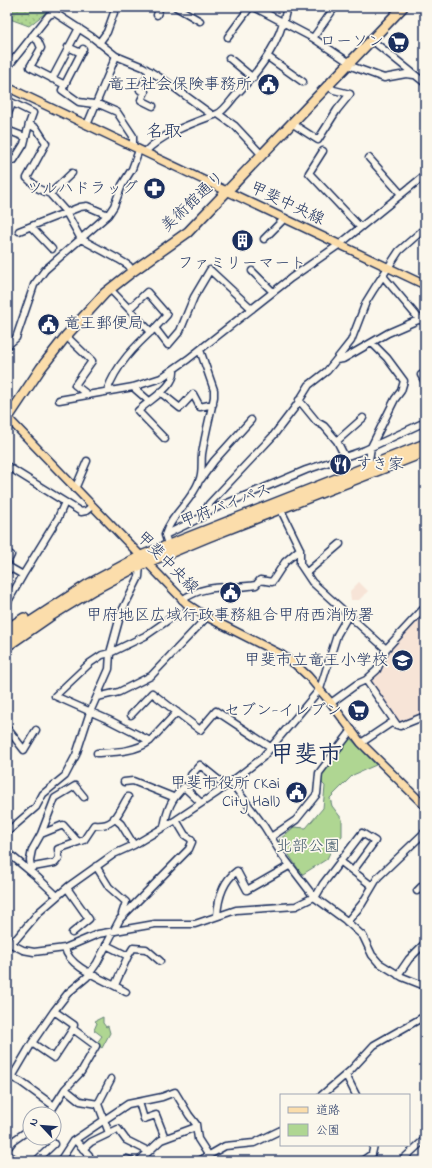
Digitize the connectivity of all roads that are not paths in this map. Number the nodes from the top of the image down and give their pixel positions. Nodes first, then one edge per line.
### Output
1 (116, 7) edge
2 (160, 7) edge
3 (176, 7) edge
4 (250, 7) edge
5 (254, 7) edge
6 (287, 7) edge
7 (335, 7) edge
8 (403, 7) edge
9 (158, 15) dead end
10 (200, 21) dead end
11 (284, 23) junction
12 (79, 28) junction
13 (32, 36) junction
14 (228, 37) dead end
15 (314, 38) junction
16 (373, 41) junction
17 (99, 43) junction
18 (68, 47) junction
19 (116, 56) junction
20 (229, 58) dead end
21 (268, 58) junction
22 (349, 64) junction
23 (7, 68) edge
24 (150, 71) junction
25 (414, 74) junction
26 (253, 78) junction
27 (52, 79) junction
28 (303, 82) dead end
29 (425, 83) edge
30 (65, 85) junction
31 (328, 86) junction
32 (7, 88) edge
33 (9, 102) edge
34 (94, 104) junction
35 (153, 106) dead end
36 (215, 115) junction
37 (7, 116) edge
38 (29, 124) junction
39 (293, 124) junction
40 (86, 125) junction
41 (7, 130) edge
42 (25, 137) junction
43 (139, 150) junction
44 (324, 151) dead end
45 (262, 155) junction
46 (7, 157) edge
47 (369, 158) dead end
48 (72, 173) dead end
49 (425, 175) edge
50 (228, 191) junction
51 (50, 194) junction
52 (401, 194) junction
53 (66, 212) junction
54 (108, 215) junction
55 (285, 218) junction
56 (360, 226) junction
57 (32, 228) junction
58 (19, 232) dead end
59 (424, 232) edge
60 (81, 239) junction
61 (264, 239) dead end
62 (340, 244) junction
63 (52, 249) dead end
64 (389, 268) junction
65 (133, 271) junction
66 (252, 271) dead end
67 (383, 276) junction
68 (425, 285) edge
69 (110, 289) junction
70 (273, 292) junction
71 (129, 309) junction
72 (252, 309) junction
73 (422, 318) edge
74 (153, 330) junction
75 (66, 336) junction
76 (372, 342) junction
77 (7, 346) edge
78 (200, 350) junction
79 (336, 360) junction
80 (174, 369) junction
81 (425, 373) edge
82 (425, 382) edge
83 (133, 387) junction
84 (107, 391) junction
85 (160, 392) junction
86 (88, 395) junction
87 (59, 400) dead end
88 (299, 400) junction
89 (149, 401) junction
90 (213, 404) junction
91 (7, 418) edge
92 (363, 418) dead end
93 (251, 420) dead end
94 (425, 422) edge
95 (165, 439) dead end
96 (337, 441) junction
97 (425, 444) edge
98 (371, 447) junction
99 (425, 452) edge
100 (345, 457) junction
101 (86, 461) dead end
102 (7, 466) edge
103 (368, 467) junction
104 (199, 482) junction
105 (75, 489) junction
106 (65, 502) junction
107 (91, 507) junction
108 (280, 508) junction
109 (204, 513) junction
110 (166, 540) junction
111 (340, 544) dead end
112 (300, 549) junction
113 (7, 553) edge
114 (142, 562) junction
115 (306, 573) junction
116 (23, 576) junction
117 (90, 588) junction
118 (182, 600) junction
119 (7, 603) edge
120 (425, 607) edge
121 (195, 609) junction
122 (47, 614) junction
123 (349, 614) junction
124 (207, 617) junction
125 (7, 629) edge
126 (7, 637) edge
127 (7, 646) edge
128 (386, 649) junction
129 (7, 652) edge
130 (110, 653) junction
131 (366, 680) junction
132 (320, 689) junction
133 (97, 697) junction
134 (332, 703) junction
135 (90, 712) junction
136 (177, 712) junction
137 (130, 715) dead end
138 (425, 716) edge
139 (397, 725) junction
140 (36, 730) dead end
141 (352, 730) junction
142 (8, 733) edge
143 (150, 741) junction
144 (361, 743) junction
145 (272, 748) junction
146 (97, 753) dead end
147 (191, 775) dead end
148 (124, 782) dead end
149 (228, 784) junction
150 (128, 797) dead end
151 (173, 797) junction
152 (84, 798) dead end
153 (201, 803) junction
154 (425, 806) edge
155 (114, 818) junction
156 (176, 820) junction
157 (164, 827) junction
158 (7, 832) edge
159 (425, 832) edge
160 (41, 834) junction
161 (271, 837) junction
162 (78, 842) junction
163 (134, 845) junction
164 (7, 852) edge
165 (340, 861) junction
166 (96, 866) junction
167 (289, 866) junction
168 (29, 868) junction
169 (353, 871) junction
170 (425, 883) edge
171 (372, 886) junction
172 (67, 888) junction
173 (417, 891) dead end
174 (56, 896) junction
175 (314, 898) junction
176 (217, 916) junction
177 (120, 919) junction
178 (347, 922) junction
179 (113, 931) junction
180 (72, 933) dead end
181 (425, 943) edge
182 (9, 944) edge
183 (106, 945) junction
184 (65, 948) junction
185 (128, 956) junction
186 (160, 961) dead end
187 (90, 973) junction
188 (398, 975) junction
189 (115, 985) junction
190 (425, 986) edge
191 (126, 992) dead end
192 (54, 1011) junction
193 (425, 1016) edge
194 (74, 1030) junction
195 (32, 1043) junction
196 (346, 1075) junction
197 (10, 1076) edge
198 (111, 1079) dead end
199 (65, 1089) junction
200 (323, 1094) edge
201 (356, 1094) edge
202 (138, 1102) junction
203 (98, 1104) junction
204 (54, 1106) joint
205 (104, 1120) junction
206 (196, 1127) junction
207 (280, 1130) edge
208 (109, 1133) junction
209 (22, 1135) edge
210 (165, 1138) junction
211 (425, 1139) edge
212 (75, 1140) junction
213 (52, 1146) edge
214 (374, 1146) edge
215 (410, 1146) edge
216 (7, 1149) edge
217 (83, 1149) junction
218 (414, 1149) junction
219 (148, 1151) junction
220 (7, 1154) edge
221 (209, 1156) junction
222 (15, 1160) edge
223 (36, 1161) edge
224 (60, 1161) edge
225 (90, 1161) edge
226 (126, 1161) edge
227 (132, 1161) edge
228 (139, 1161) edge
229 (199, 1161) edge
230 (362, 1161) edge
231 (401, 1161) edge

1 - 17 street
2 - 9 street
3 - 10 street
4 - 14 street
5 - 11 street
6 - 11 street
7 - 15 street
8 - 16 highway, 美術館通り
11 - 15 street
11 - 21 street
12 - 13 street
12 - 17 street
12 - 18 street
13 - 23 street
13 - 27 street
15 - 22 street
16 - 22 highway, 美術館通り
16 - 25 street
17 - 19 street
18 - 27 street
18 - 30 street
19 - 24 street
19 - 34 street
20 - 26 street
21 - 26 street
21 - 28 street
22 - 25 street
22 - 31 highway, 美術館通り
24 - 35 street
24 - 36 street
25 - 29 street
26 - 36 street
27 - 30 street
30 - 34 street
31 - 39 highway, 美術館通り
31 - 39 street
32 - 40 main road, 甲斐中央線
33 - 37 street
33 - 38 street
34 - 40 street
34 - 43 street
36 - 43 street
36 - 45 street
38 - 42 street
38 - 51 street
39 - 45 highway, 美術館通り
40 - 43 main road, 甲斐中央線
41 - 42 street
42 - 46 street
43 - 50 main road, 甲斐中央線
43 - 54 street
44 - 56 street
45 - 50 highway, 美術館通り
47 - 52 street
48 - 51 street
49 - 52 street
50 - 55 main road, 甲斐中央線
50 - 65 highway, 美術館通り
51 - 53 street
52 - 56 street
53 - 54 street
53 - 57 street
53 - 60 street
54 - 60 street
55 - 61 street
55 - 62 main road, 甲斐中央線
56 - 62 street
57 - 58 street
57 - 63 street
59 - 64 street
60 - 65 street
60 - 77 street
62 - 64 main road, 甲斐中央線
62 - 70 street
64 - 67 street
64 - 68 main road, 甲斐中央線
65 - 69 highway, 美術館通り
66 - 70 street
67 - 73 street
67 - 79 street
69 - 71 street
69 - 75 highway, 美術館通り
70 - 72 street
71 - 74 street
71 - 74 street
72 - 74 street
72 - 78 street
73 - 76 street
74 - 84 street
75 - 86 street
75 - 91 highway, 美術館通り
76 - 79 street
76 - 98 street
78 - 80 street
78 - 90 street
79 - 88 street
80 - 83 street
80 - 85 street
81 - 82 street
83 - 84 street
83 - 89 street
84 - 86 street
85 - 89 street
85 - 90 street
86 - 87 street
88 - 96 street
88 - 109 street
89 - 95 street
90 - 104 street
91 - 105 main road, 甲斐中央線
92 - 96 street
93 - 104 street
94 - 98 street
96 - 100 street
97 - 103 highway, 甲府バイパス
98 - 100 street
98 - 103 street
99 - 108 highway, 甲府バイパス
100 - 109 street
101 - 105 street
102 - 106 street
103 - 110 highway, 甲府バイパス
104 - 110 street
105 - 107 main road, 甲斐中央線
106 - 107 street
106 - 116 street
107 - 114 main road, 甲斐中央線
108 - 112 street
108 - 114 highway, 甲府バイパス
109 - 110 street
110 - 114 highway, 甲府バイパス
111 - 115 street
112 - 115 street
112 - 118 street
113 - 116 street
114 - 117 highway, 甲府バイパス
114 - 118 main road, 甲斐中央線
114 - 130 street
115 - 123 street
116 - 119 street
117 - 122 highway, 甲府バイパス
117 - 125 highway
117 - 129 highway
118 - 121 main road, 甲斐中央線
120 - 128 street
121 - 124 main road, 甲斐中央線
121 - 130 street
122 - 126 highway
122 - 127 highway
123 - 128 street
123 - 132 street
124 - 132 main road, 甲斐中央線
124 - 133 street
128 - 131 street
130 - 133 street
130 - 135 street
131 - 134 street
131 - 139 street
132 - 134 main road, 甲斐中央線
132 - 145 street
133 - 135 street
134 - 141 main road, 甲斐中央線
135 - 143 street
135 - 158 street
136 - 137 street
136 - 143 street
136 - 145 street
138 - 139 street
139 - 144 street
140 - 142 street
141 - 144 main road, 甲斐中央線
141 - 161 street
143 - 146 street
144 - 154 main road, 甲斐中央線
145 - 149 street
147 - 149 street
148 - 151 street
149 - 153 street
149 - 161 street
150 - 155 street
151 - 153 street
151 - 157 street
152 - 160 street
153 - 156 street
155 - 162 street
155 - 163 street
156 - 157 street
156 - 177 street
157 - 163 street
159 - 171 street
160 - 162 street
160 - 168 street
161 - 167 street
162 - 168 street
163 - 166 street
164 - 168 street
165 - 169 street
165 - 169 street
165 - 175 street
166 - 172 street
166 - 177 street
167 - 175 street
167 - 176 street
168 - 174 street
169 - 171 street
170 - 173 street
171 - 178 street
172 - 174 street
172 - 180 street
174 - 182 street
175 - 176 street
175 - 178 street
176 - 179 street
177 - 179 street
178 - 188 street
179 - 183 street
179 - 184 street
181 - 188 street
182 - 184 street
183 - 185 street
183 - 187 street
184 - 187 street
185 - 186 street
185 - 189 street
187 - 189 street
187 - 192 street
188 - 190 street
189 - 191 street
192 - 194 street
192 - 195 street
193 - 196 street
194 - 195 street
194 - 199 street
195 - 197 street
196 - 200 street
196 - 201 street
197 - 204 street
198 - 203 street
199 - 203 street
199 - 204 street
202 - 205 street
202 - 206 street
202 - 210 street
203 - 205 street
205 - 208 street
205 - 212 street
206 - 210 street
206 - 221 street
207 - 221 street
208 - 217 street
208 - 219 street
209 - 216 street
210 - 219 street
211 - 218 street
212 - 217 street
212 - 224 street
213 - 223 street
214 - 230 street
215 - 218 street
217 - 225 street
218 - 231 street
219 - 228 street
220 - 222 street
221 - 229 street
226 - 227 street

